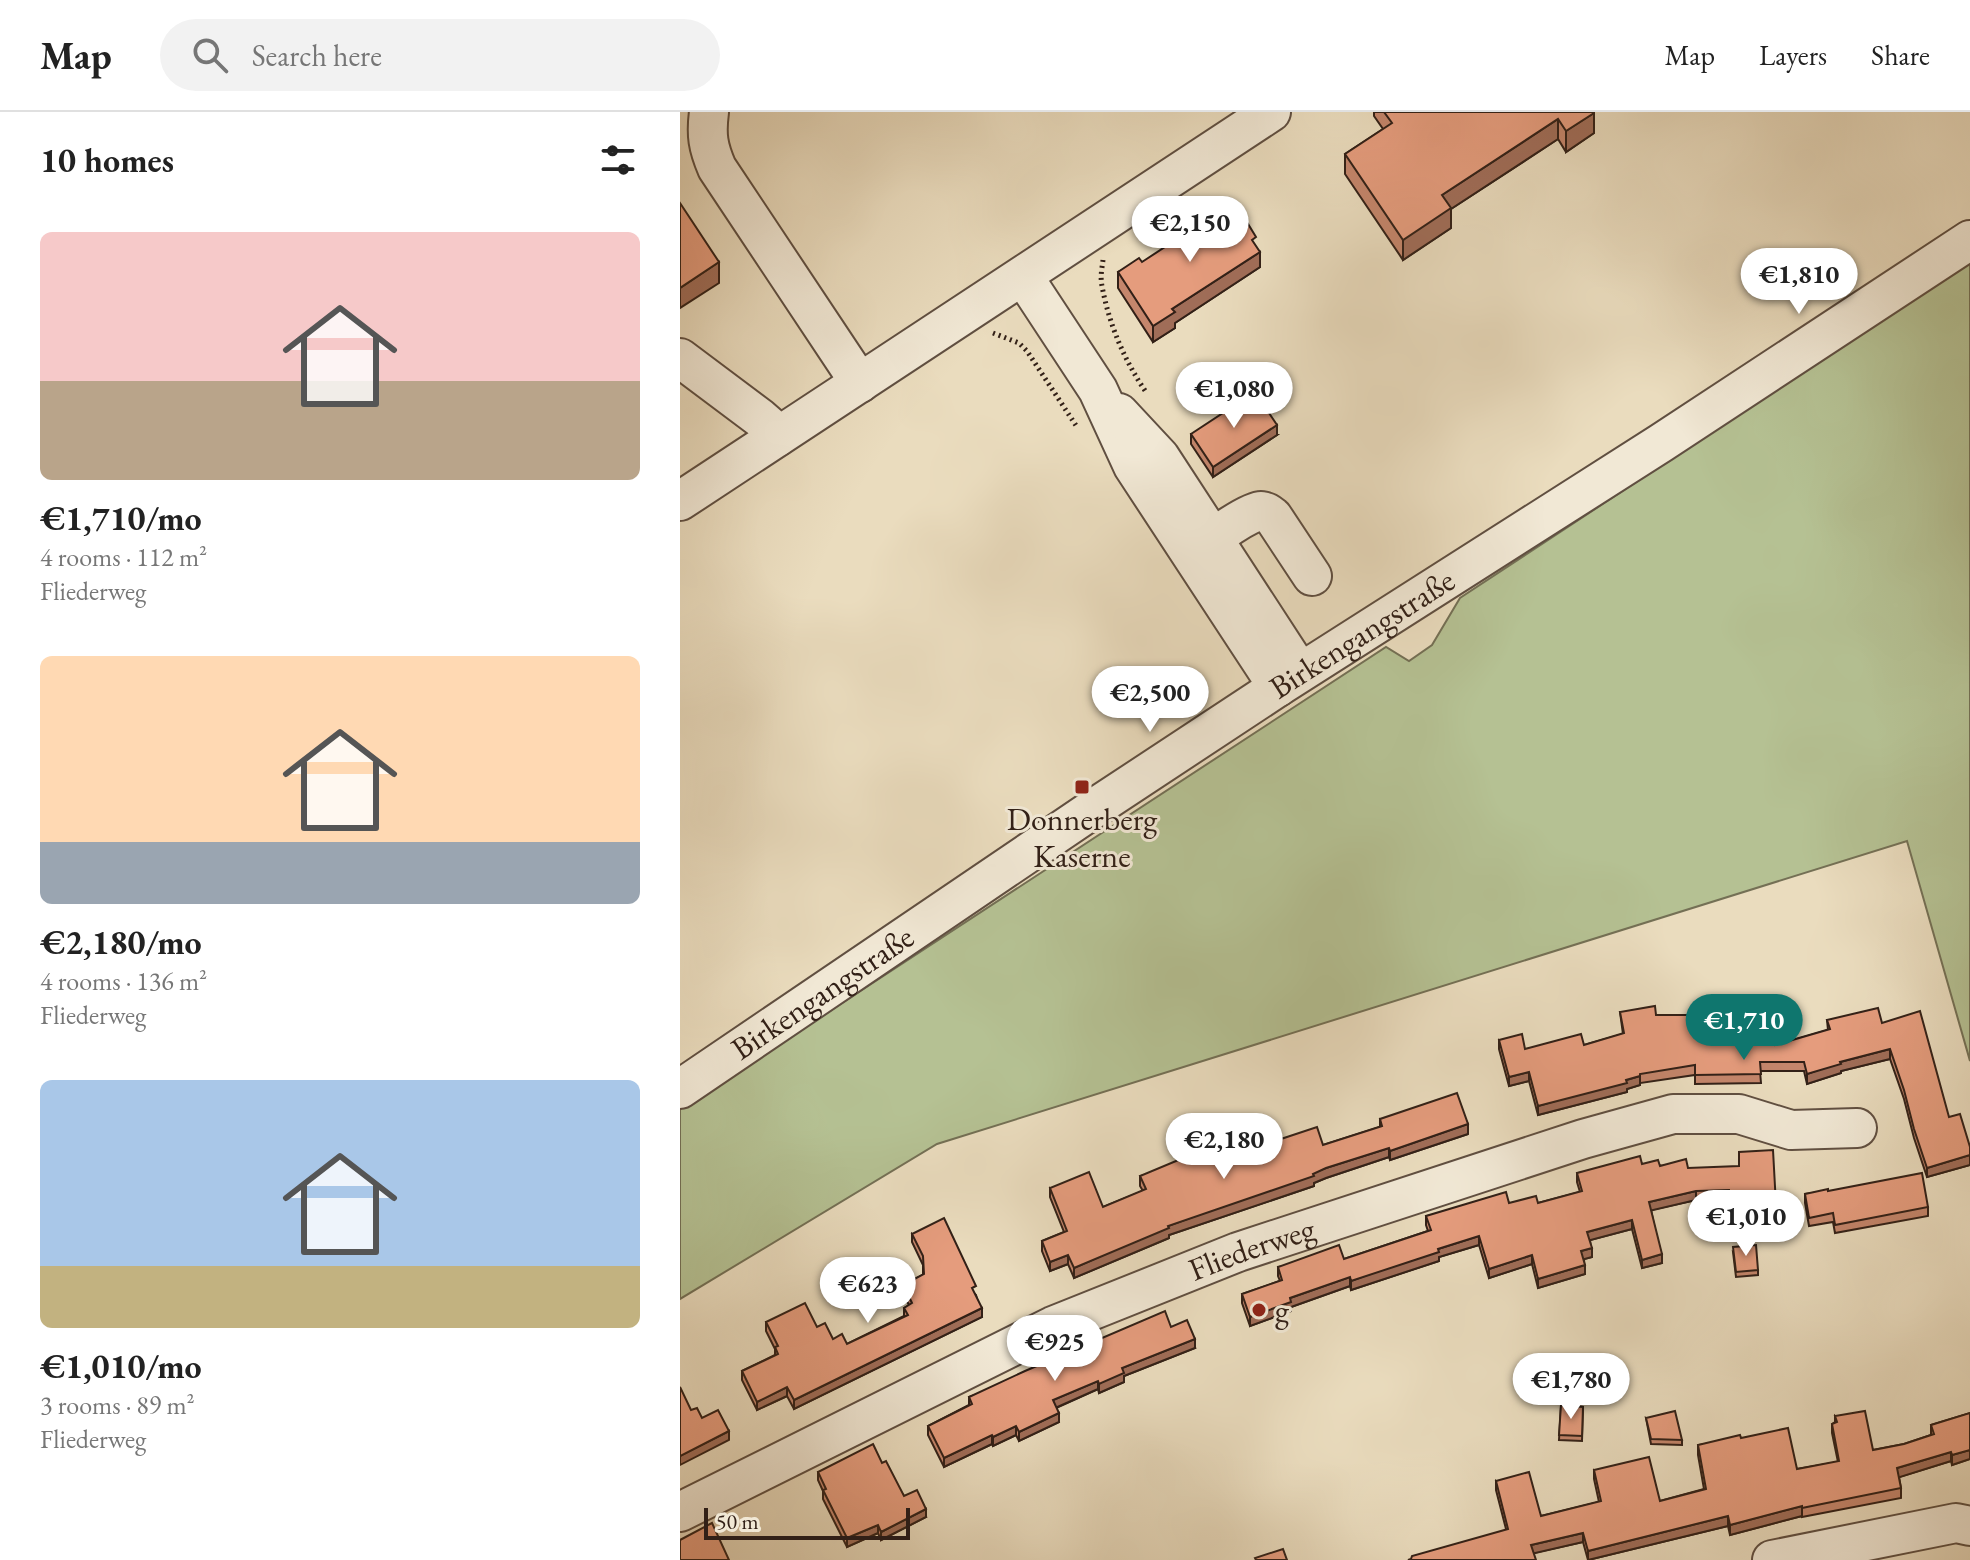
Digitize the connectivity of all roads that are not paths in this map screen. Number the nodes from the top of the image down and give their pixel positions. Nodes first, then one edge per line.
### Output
1 (709, 112) edge
2 (1271, 112) edge
3 (1970, 240) edge
4 (1023, 276) junction
5 (680, 358) edge
6 (860, 383) junction
7 (1098, 390) junction
8 (777, 437) junction
9 (680, 501) edge
10 (1214, 538) junction
11 (1206, 575) junction
12 (1312, 576) dead end
13 (1289, 680) junction
14 (680, 1089) edge
15 (1857, 1128) dead end
16 (680, 1512) edge
17 (1970, 1526) edge
18 (1772, 1560) edge

1 - 6 street
2 - 4 street
3 - 13 street, Birkengangstraße
4 - 6 street
4 - 7 street
5 - 8 street
6 - 8 street
7 - 10 street
7 - 11 street
8 - 9 street
10 - 11 street
10 - 12 street
10 - 13 street
11 - 13 street
13 - 14 street, Birkengangstraße
15 - 16 street, Fliederweg
17 - 18 street

